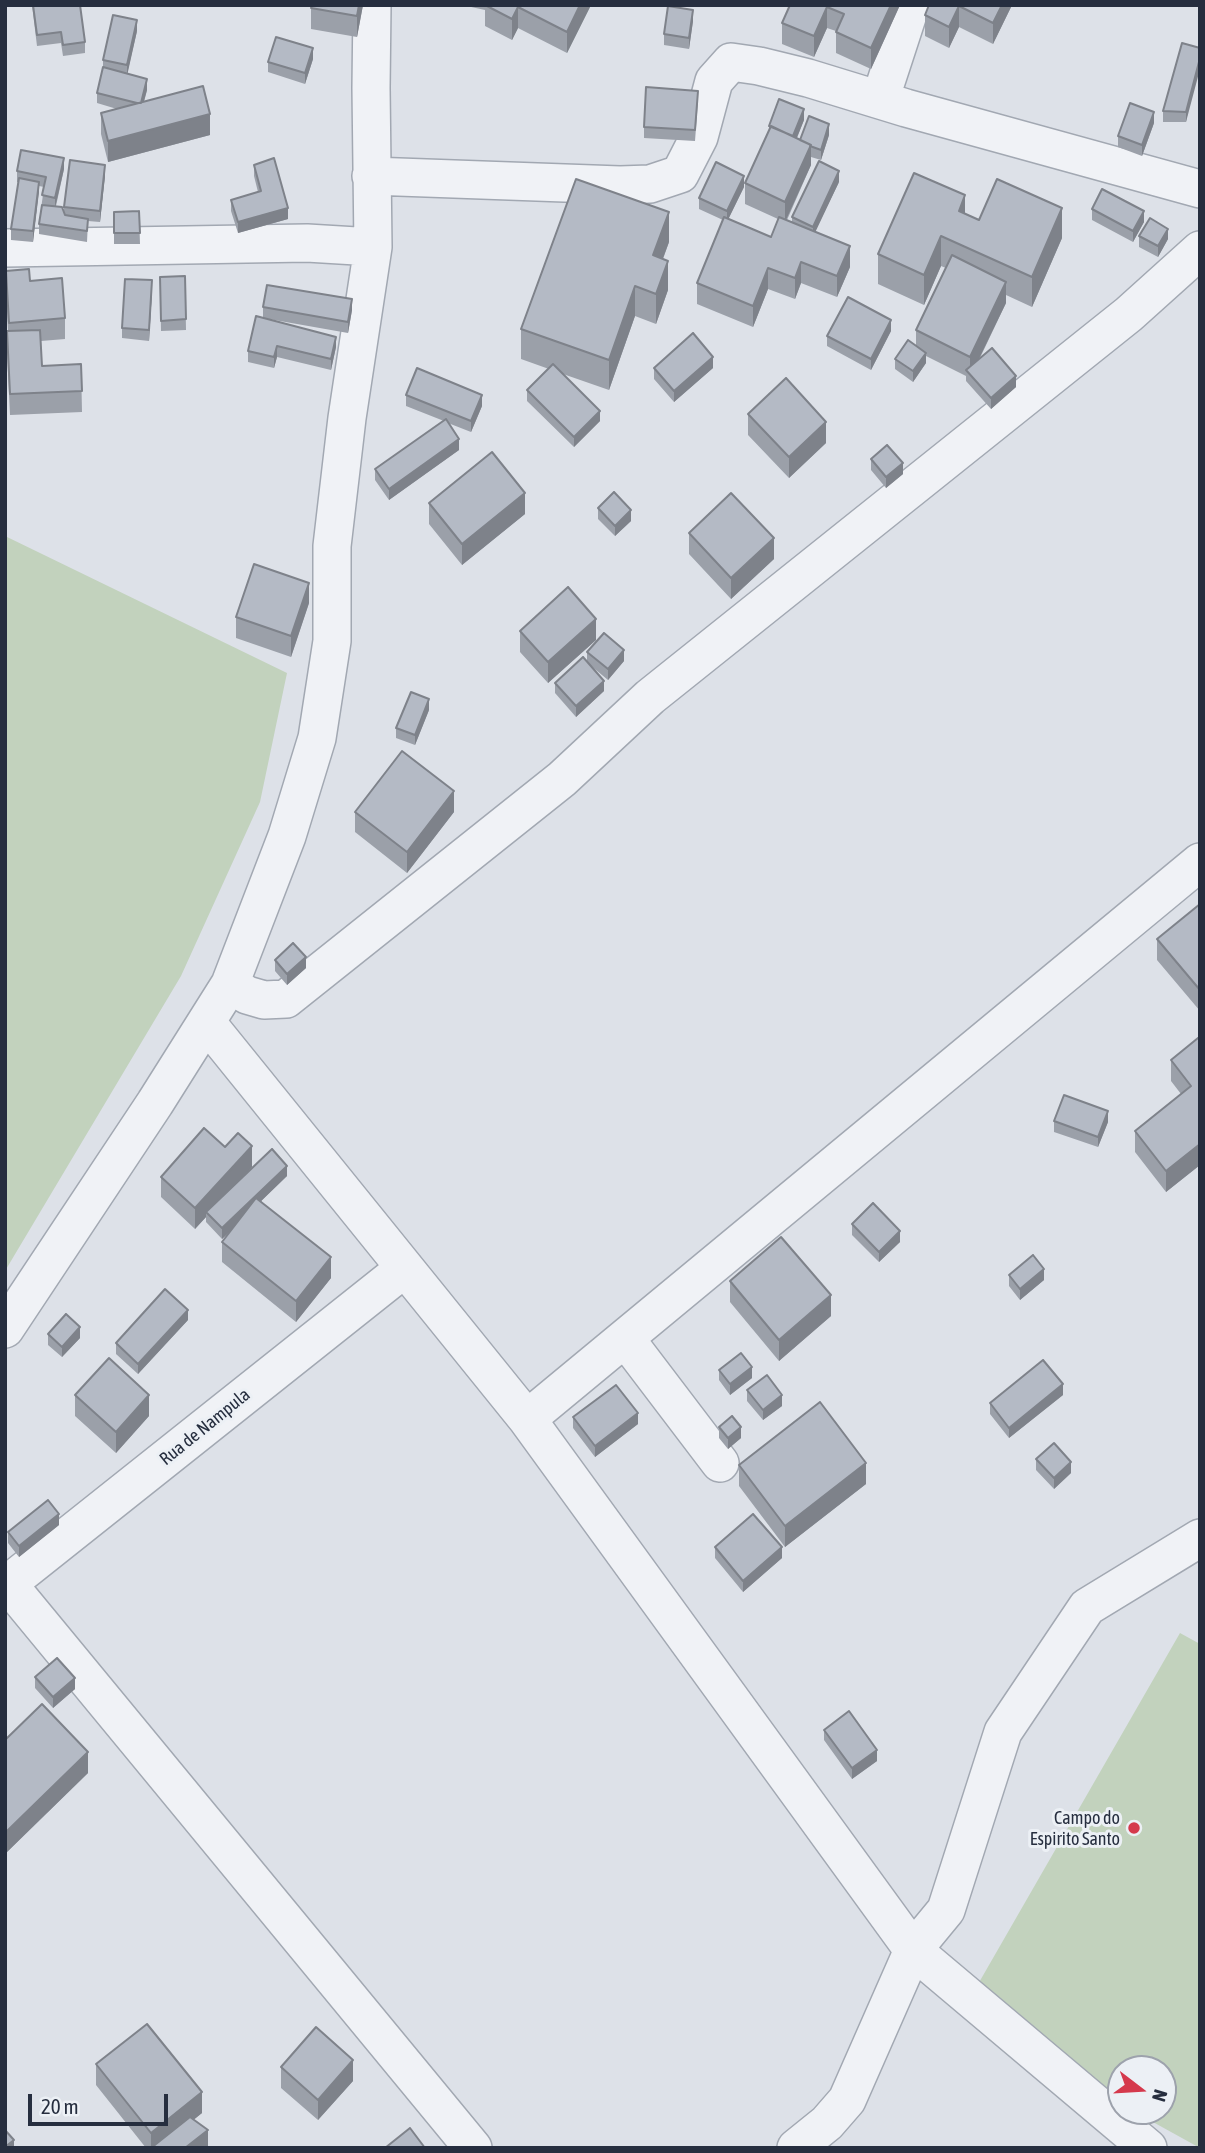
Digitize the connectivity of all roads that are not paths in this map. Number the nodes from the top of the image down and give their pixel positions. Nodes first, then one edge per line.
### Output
1 (372, 5) edge
2 (911, 5) edge
3 (880, 100) junction
4 (371, 176) junction
5 (1200, 189) edge
6 (373, 247) junction
7 (5, 248) edge
8 (1200, 250) edge
9 (1200, 862) edge
10 (230, 984) junction
11 (207, 1023) junction
12 (405, 1268) junction
13 (5, 1329) edge
14 (625, 1338) junction
15 (527, 1419) junction
16 (720, 1463) dead end
17 (1200, 1538) edge
18 (7, 1585) edge
19 (913, 1950) junction
20 (473, 2148) edge
21 (796, 2148) edge
22 (1148, 2148) edge

1 - 4 street
2 - 3 street
3 - 4 street
3 - 5 street
4 - 6 street
6 - 7 street
6 - 10 street
8 - 10 street
9 - 14 street
10 - 11 street
11 - 12 street
11 - 13 street
12 - 15 street
12 - 18 street, Rua de Nampula
14 - 15 street
14 - 16 street
15 - 19 street
17 - 19 street
18 - 20 street
19 - 21 street
19 - 22 street

